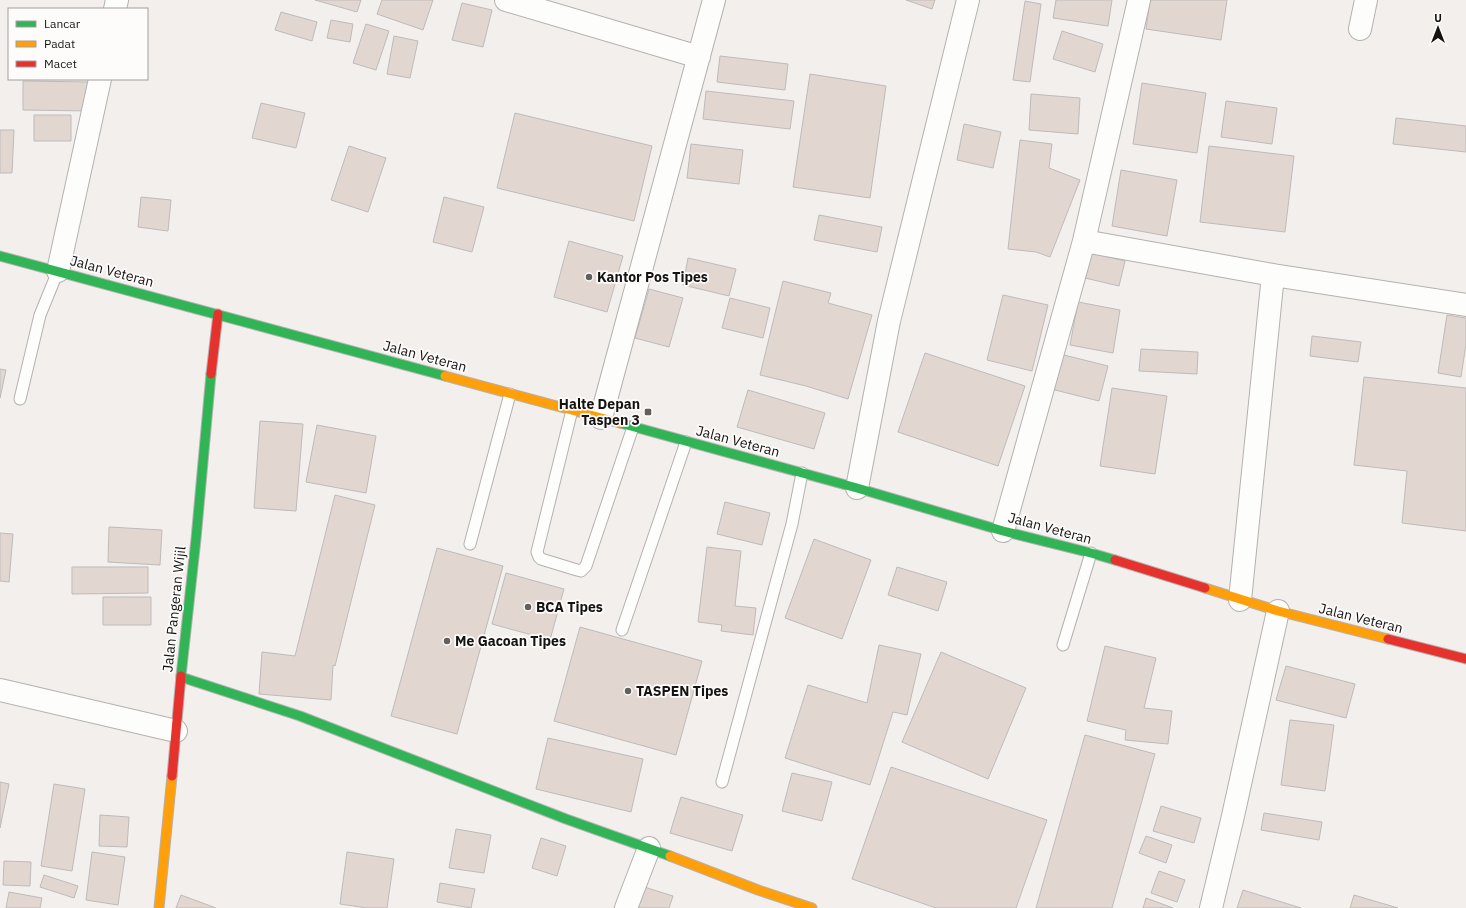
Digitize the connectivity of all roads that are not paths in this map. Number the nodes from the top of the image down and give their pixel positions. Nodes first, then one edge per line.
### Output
1 (506, 0) edge
2 (714, 0) edge
3 (968, 0) edge
4 (1139, 0) edge
5 (1366, 0) edge
6 (1360, 29) dead end
7 (699, 57) junction
8 (100, 80) edge
9 (1084, 242) junction
10 (0, 256) edge
11 (58, 271) junction
12 (1273, 275) junction
13 (1466, 305) edge
14 (218, 314) junction
15 (510, 394) junction
16 (20, 399) dead end
17 (572, 410) junction
18 (601, 418) junction
19 (633, 427) junction
20 (686, 442) junction
21 (802, 474) junction
22 (857, 488) junction
23 (1003, 531) junction
24 (470, 544) dead end
25 (1091, 553) junction
26 (1240, 600) junction
27 (1278, 611) junction
28 (622, 630) dead end
29 (1063, 645) dead end
30 (1466, 659) edge
31 (181, 677) junction
32 (0, 690) edge
33 (176, 731) junction
34 (722, 782) dead end
35 (649, 848) junction
36 (159, 908) edge
37 (626, 908) edge
38 (812, 908) edge
39 (1211, 908) edge

1 - 7 street
2 - 7 street
3 - 22 street
4 - 9 street
5 - 6 street
7 - 18 street
8 - 11 street
9 - 12 street
9 - 23 street
10 - 11 main road, Jalan Veteran
11 - 14 main road, Jalan Veteran
11 - 16 lane
12 - 13 street
12 - 26 street
14 - 15 main road, Jalan Veteran
14 - 31 main road, Jalan Pangeran Wijil
15 - 17 main road, Jalan Veteran
15 - 24 lane
17 - 18 main road, Jalan Veteran
17 - 19 lane
18 - 19 main road, Jalan Veteran
19 - 20 main road, Jalan Veteran
20 - 21 main road, Jalan Veteran
20 - 28 lane
21 - 22 main road, Jalan Veteran
21 - 34 lane
22 - 23 main road, Jalan Veteran
23 - 25 main road, Jalan Veteran
25 - 26 main road, Jalan Veteran
25 - 29 lane
26 - 27 main road, Jalan Veteran
27 - 30 main road, Jalan Veteran
27 - 39 street
31 - 33 main road, Jalan Pangeran Wijil
31 - 35 main road
32 - 33 street
33 - 36 main road, Jalan Pangeran Wijil
35 - 37 street
35 - 38 main road

